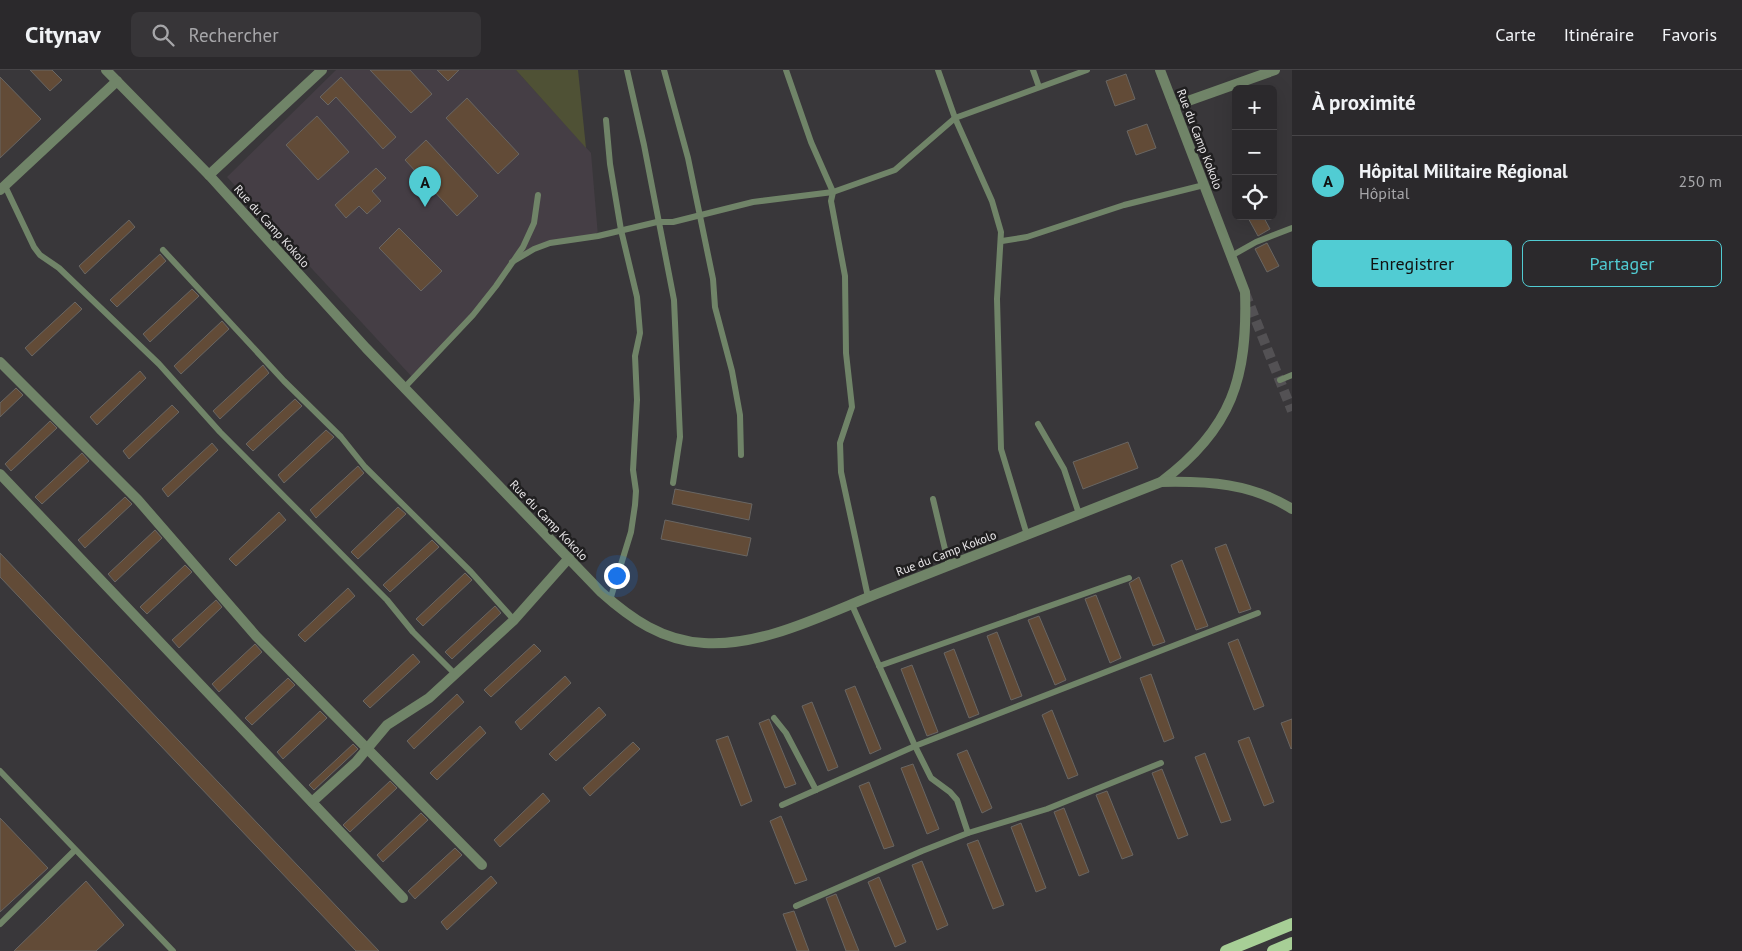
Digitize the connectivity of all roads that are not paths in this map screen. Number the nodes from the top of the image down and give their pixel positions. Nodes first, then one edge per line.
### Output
1 (106, 70) edge
2 (322, 70) edge
3 (627, 70) edge
4 (664, 70) edge
5 (786, 70) edge
6 (938, 70) edge
7 (1032, 70) edge
8 (1087, 70) edge
9 (1160, 70) edge
10 (1274, 70) edge
11 (117, 81) junction
12 (1039, 87) junction
13 (1174, 106) junction
14 (955, 118) junction
15 (606, 120) dead end
16 (209, 175) junction
17 (1204, 185) junction
18 (2, 188) edge
19 (833, 192) junction
20 (538, 195) dead end
21 (698, 214) junction
22 (658, 222) junction
23 (1292, 228) edge
24 (621, 230) junction
25 (1002, 241) junction
26 (163, 250) dead end
27 (1232, 256) junction
28 (512, 262) junction
29 (0, 362) edge
30 (1292, 374) edge
31 (1280, 380) dead end
32 (404, 388) junction
33 (1038, 424) dead end
34 (741, 455) dead end
35 (0, 474) edge
36 (1161, 482) junction
37 (673, 483) dead end
38 (933, 499) dead end
39 (1292, 509) edge
40 (1080, 514) junction
41 (1027, 535) junction
42 (569, 558) junction
43 (948, 566) junction
44 (1128, 578) dead end
45 (868, 597) junction
46 (610, 600) junction
47 (852, 605) junction
48 (1258, 613) dead end
49 (514, 620) junction
50 (879, 666) junction
51 (454, 673) junction
52 (774, 718) dead end
53 (367, 746) junction
54 (915, 746) junction
55 (1161, 763) dead end
56 (0, 771) edge
57 (816, 790) junction
58 (312, 802) junction
59 (782, 805) dead end
60 (968, 833) junction
61 (75, 850) junction
62 (482, 865) dead end
63 (403, 898) dead end
64 (796, 906) dead end
65 (0, 924) edge
66 (1292, 924) edge
67 (1292, 943) edge
68 (173, 951) edge
69 (1226, 951) edge
70 (1273, 951) edge

1 - 11 street, Rue du Camp Kokolo
2 - 16 street
3 - 22 lane
4 - 21 lane
5 - 19 lane
6 - 14 lane
7 - 12 lane
8 - 12 lane
9 - 13 street, Rue du Camp Kokolo
10 - 13 street
11 - 16 street, Rue du Camp Kokolo
11 - 18 street
12 - 14 lane
13 - 17 street, Rue du Camp Kokolo
14 - 19 lane
14 - 25 lane
15 - 24 lane
16 - 32 street, Rue du Camp Kokolo
17 - 25 lane
17 - 27 street, Rue du Camp Kokolo
18 - 51 lane
19 - 21 lane
19 - 45 lane
20 - 28 lane
21 - 22 lane
21 - 34 lane
22 - 24 lane
22 - 37 lane
23 - 27 lane
24 - 28 lane
24 - 46 lane
25 - 41 lane
26 - 49 lane
27 - 36 street, Rue du Camp Kokolo
28 - 32 lane
29 - 53 street
30 - 31 lane
32 - 42 street, Rue du Camp Kokolo
33 - 40 lane
35 - 58 street
36 - 39 street, Rue du Camp Kokolo
36 - 40 street, Rue du Camp Kokolo
38 - 43 lane
40 - 41 street, Rue du Camp Kokolo
41 - 43 street, Rue du Camp Kokolo
42 - 46 street, Rue du Camp Kokolo
42 - 49 street
43 - 45 street, Rue du Camp Kokolo
44 - 50 lane
45 - 47 street, Rue du Camp Kokolo
46 - 47 street, Rue du Camp Kokolo
47 - 50 lane
48 - 54 lane
49 - 51 street
50 - 54 lane
51 - 53 street
52 - 57 lane
53 - 58 street
53 - 62 street
54 - 57 lane
54 - 60 lane
55 - 60 lane
56 - 61 lane
57 - 59 lane
58 - 63 street
60 - 64 lane
61 - 65 lane
61 - 68 lane
66 - 69 main road
67 - 70 main road

